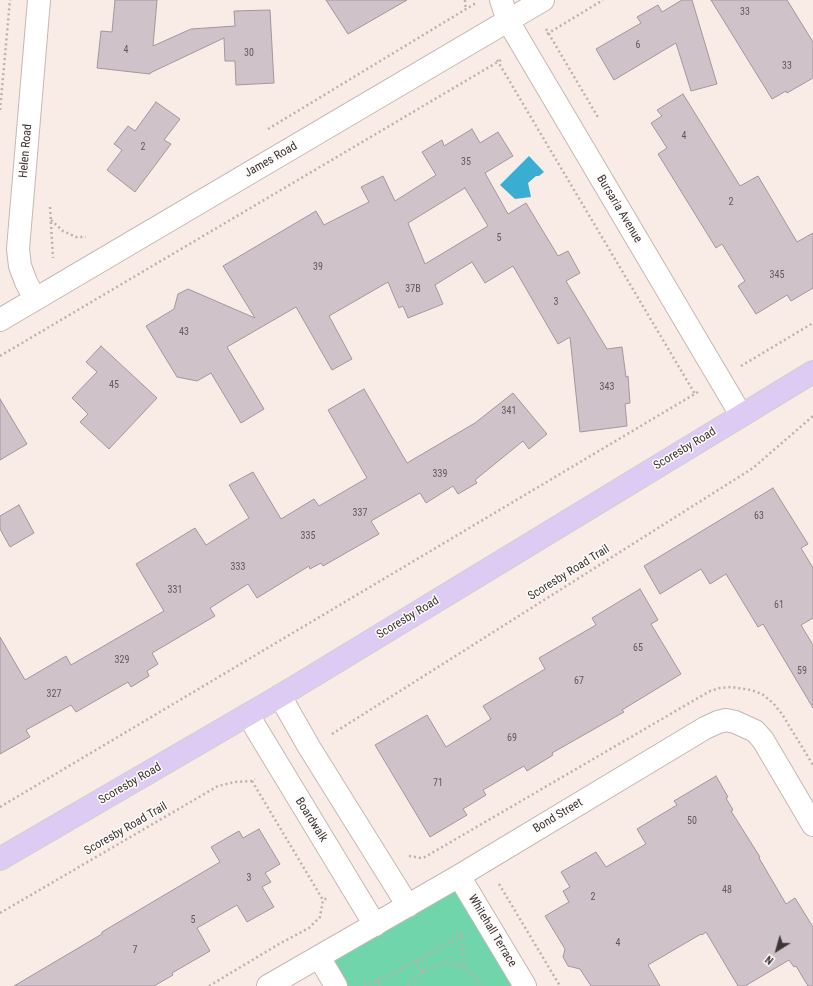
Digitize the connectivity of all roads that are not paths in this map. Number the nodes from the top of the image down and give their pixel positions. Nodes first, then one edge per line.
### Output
1 (39, 0) edge
2 (501, 0) edge
3 (543, 0) edge
4 (508, 21) junction
5 (35, 299) junction
6 (0, 320) edge
7 (813, 372) edge
8 (741, 415) junction
9 (280, 696) junction
10 (248, 715) junction
11 (813, 825) edge
12 (0, 859) edge
13 (459, 876) junction
14 (408, 906) junction
15 (375, 925) junction
16 (319, 957) junction
17 (268, 986) edge
18 (336, 986) edge
19 (525, 986) edge

1 - 5 street, Helen Road
2 - 4 street, Bursaria Avenue
3 - 4 street, James Road
4 - 5 street, James Road
4 - 8 street, Bursaria Avenue
5 - 6 street, James Road
7 - 8 main road, Scoresby Road
8 - 9 main road, Scoresby Road
9 - 10 main road, Scoresby Road
9 - 14 street
10 - 12 main road, Scoresby Road
10 - 15 street, Boardwalk
11 - 13 street, Bond Street
13 - 14 street, Bond Street
13 - 19 street, Whitehall Terrace
14 - 15 street, Bond Street
15 - 16 street, Bond Street
16 - 17 street, Bond Street
16 - 18 street

